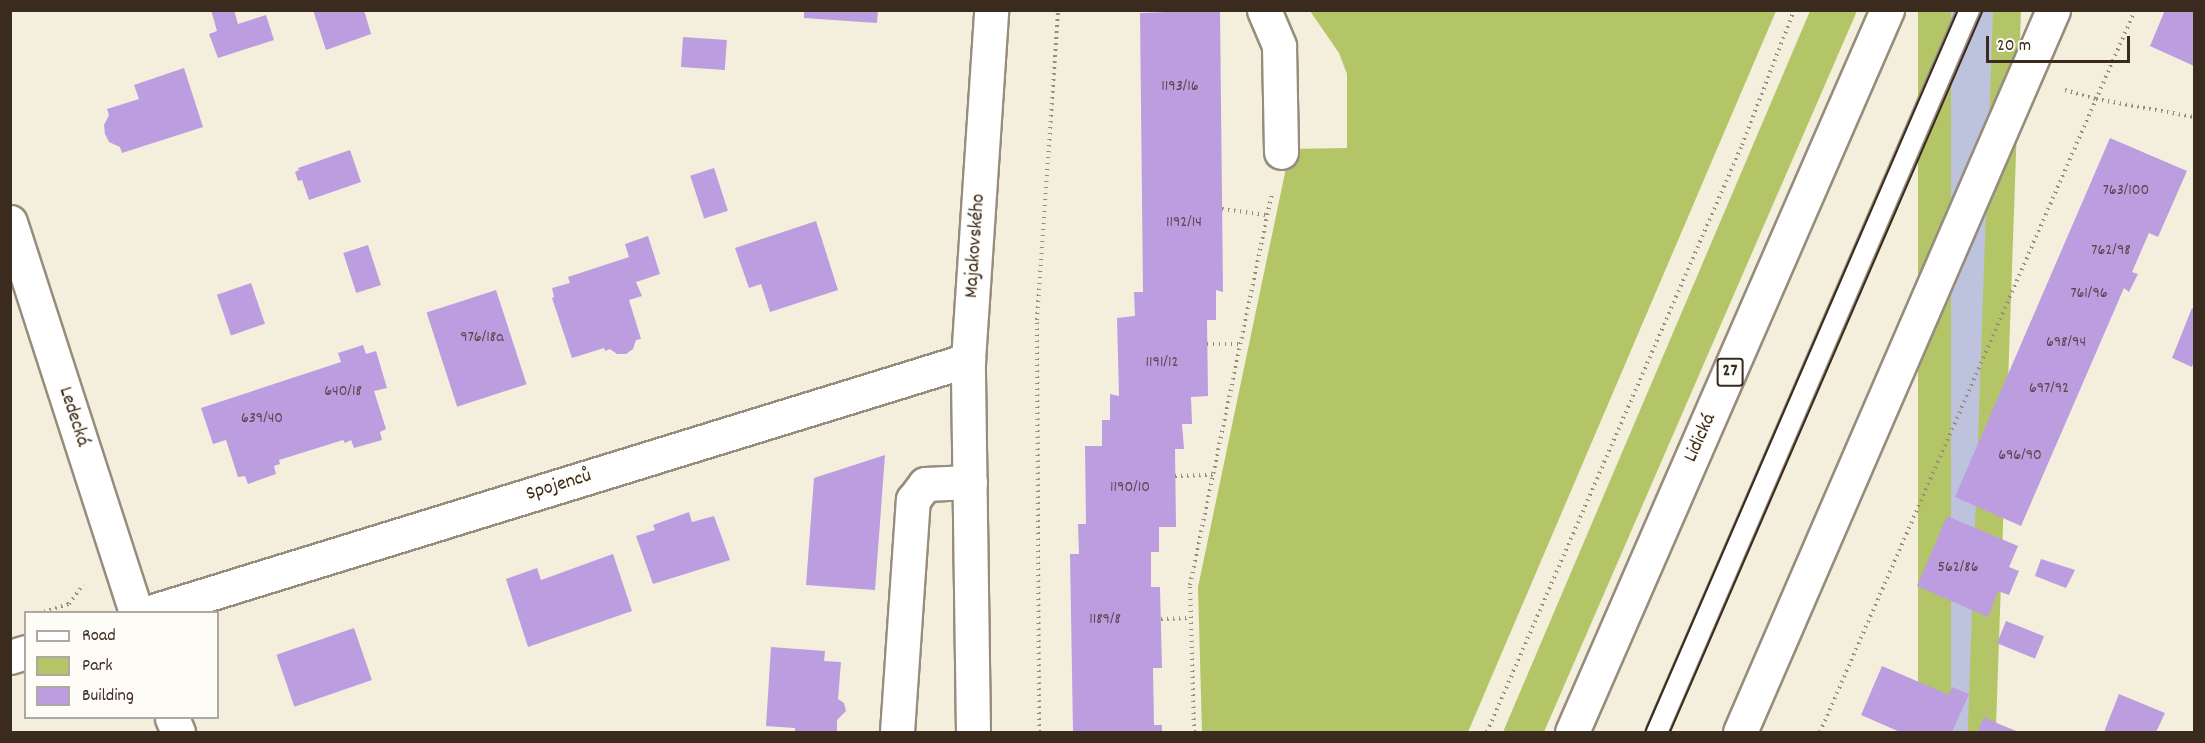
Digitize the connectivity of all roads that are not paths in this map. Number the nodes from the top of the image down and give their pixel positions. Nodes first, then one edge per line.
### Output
1 (991, 10) edge
2 (1264, 10) edge
3 (1887, 10) edge
4 (1969, 10) edge
5 (2053, 10) edge
6 (1281, 152) dead end
7 (10, 222) edge
8 (968, 360) junction
9 (970, 482) junction
10 (136, 611) edge
11 (153, 611) edge
12 (897, 732) edge
13 (973, 732) edge
14 (1572, 732) edge
15 (1657, 732) edge
16 (1740, 732) edge

1 - 8 street, Majakovského
2 - 6 street
3 - 14 street, Lidická / 27
4 - 15 lane
5 - 16 street
7 - 10 street, Ledecká
8 - 9 street, Majakovského
8 - 11 street, Spojenců
9 - 12 street
9 - 13 street, Majakovského

